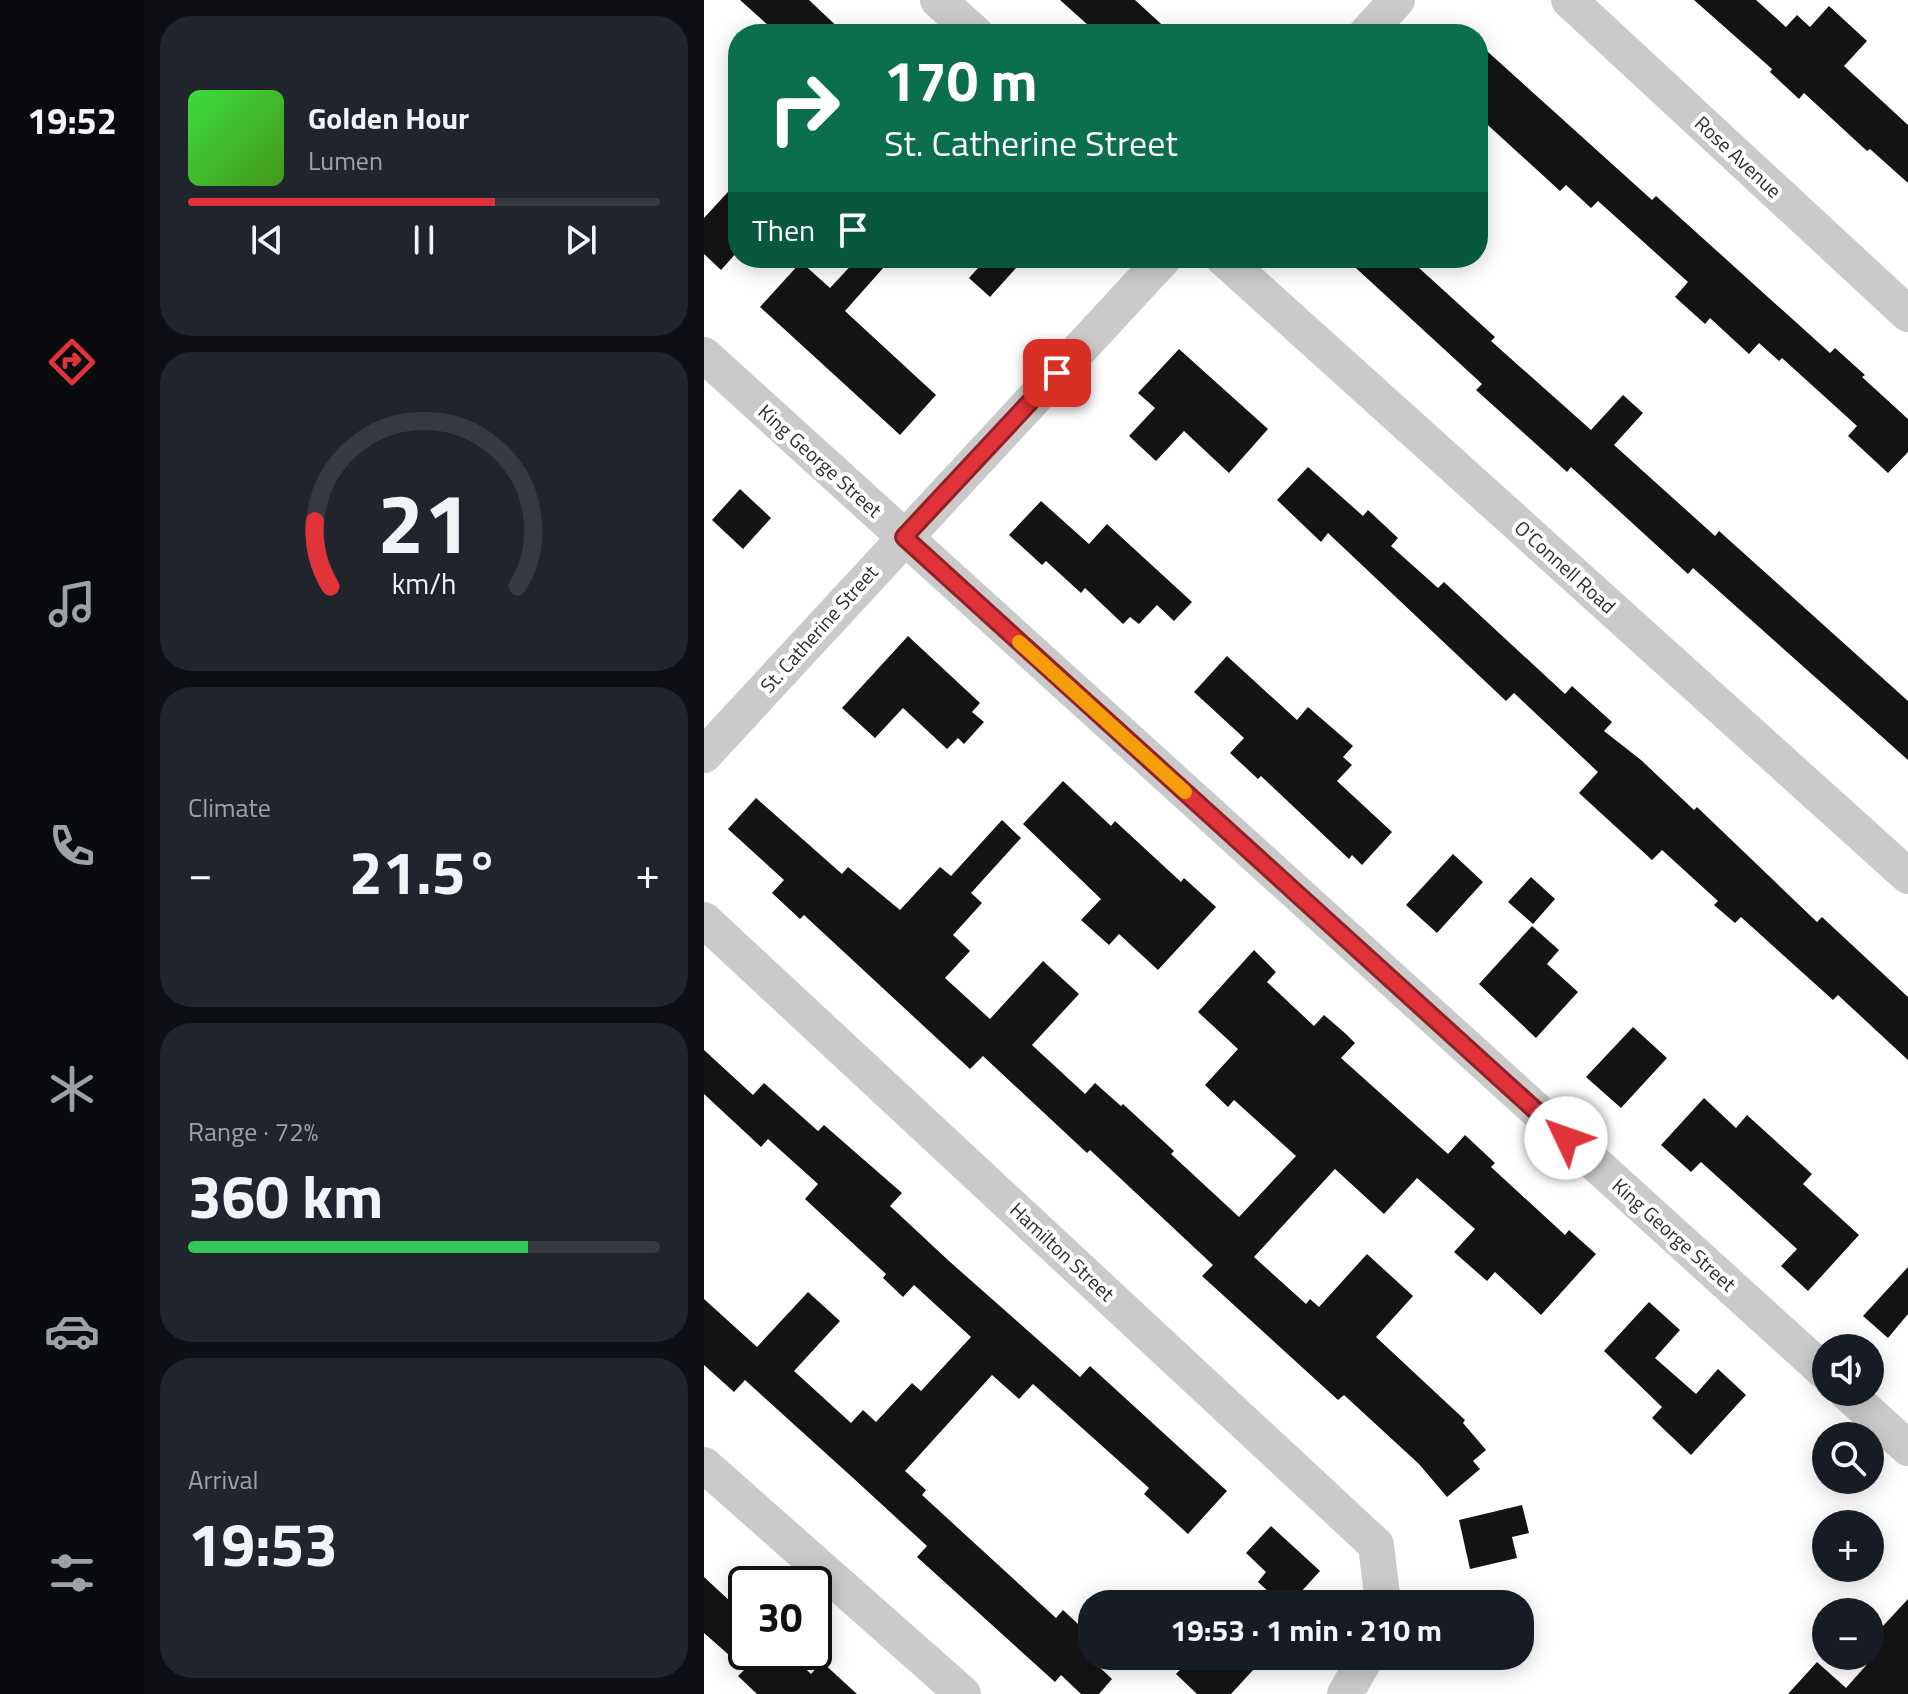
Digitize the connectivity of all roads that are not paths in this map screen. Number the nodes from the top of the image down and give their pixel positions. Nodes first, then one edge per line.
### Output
1 (938, 0) edge
2 (1397, 0) edge
3 (1569, 0) edge
4 (965, 24) edge
5 (1375, 24) edge
6 (1155, 268) edge
7 (1234, 268) edge
8 (1908, 314) edge
9 (704, 355) edge
10 (904, 537) junction
11 (704, 755) edge
12 (1908, 876) edge
13 (704, 920) edge
14 (1812, 1360) edge
15 (1862, 1406) edge
16 (1908, 1448) edge
17 (704, 1465) edge
18 (1381, 1590) edge
19 (1359, 1670) edge
20 (963, 1694) edge
21 (1345, 1694) edge

1 - 4 street
2 - 5 street
3 - 8 street, Rose Avenue
6 - 10 street, St. Catherine Street
7 - 12 street, O'Connell Road
9 - 10 street, King George Street
10 - 11 street, St. Catherine Street
10 - 14 street, King George Street
13 - 18 street, Hamilton Street
15 - 16 street
17 - 20 street
19 - 21 street

